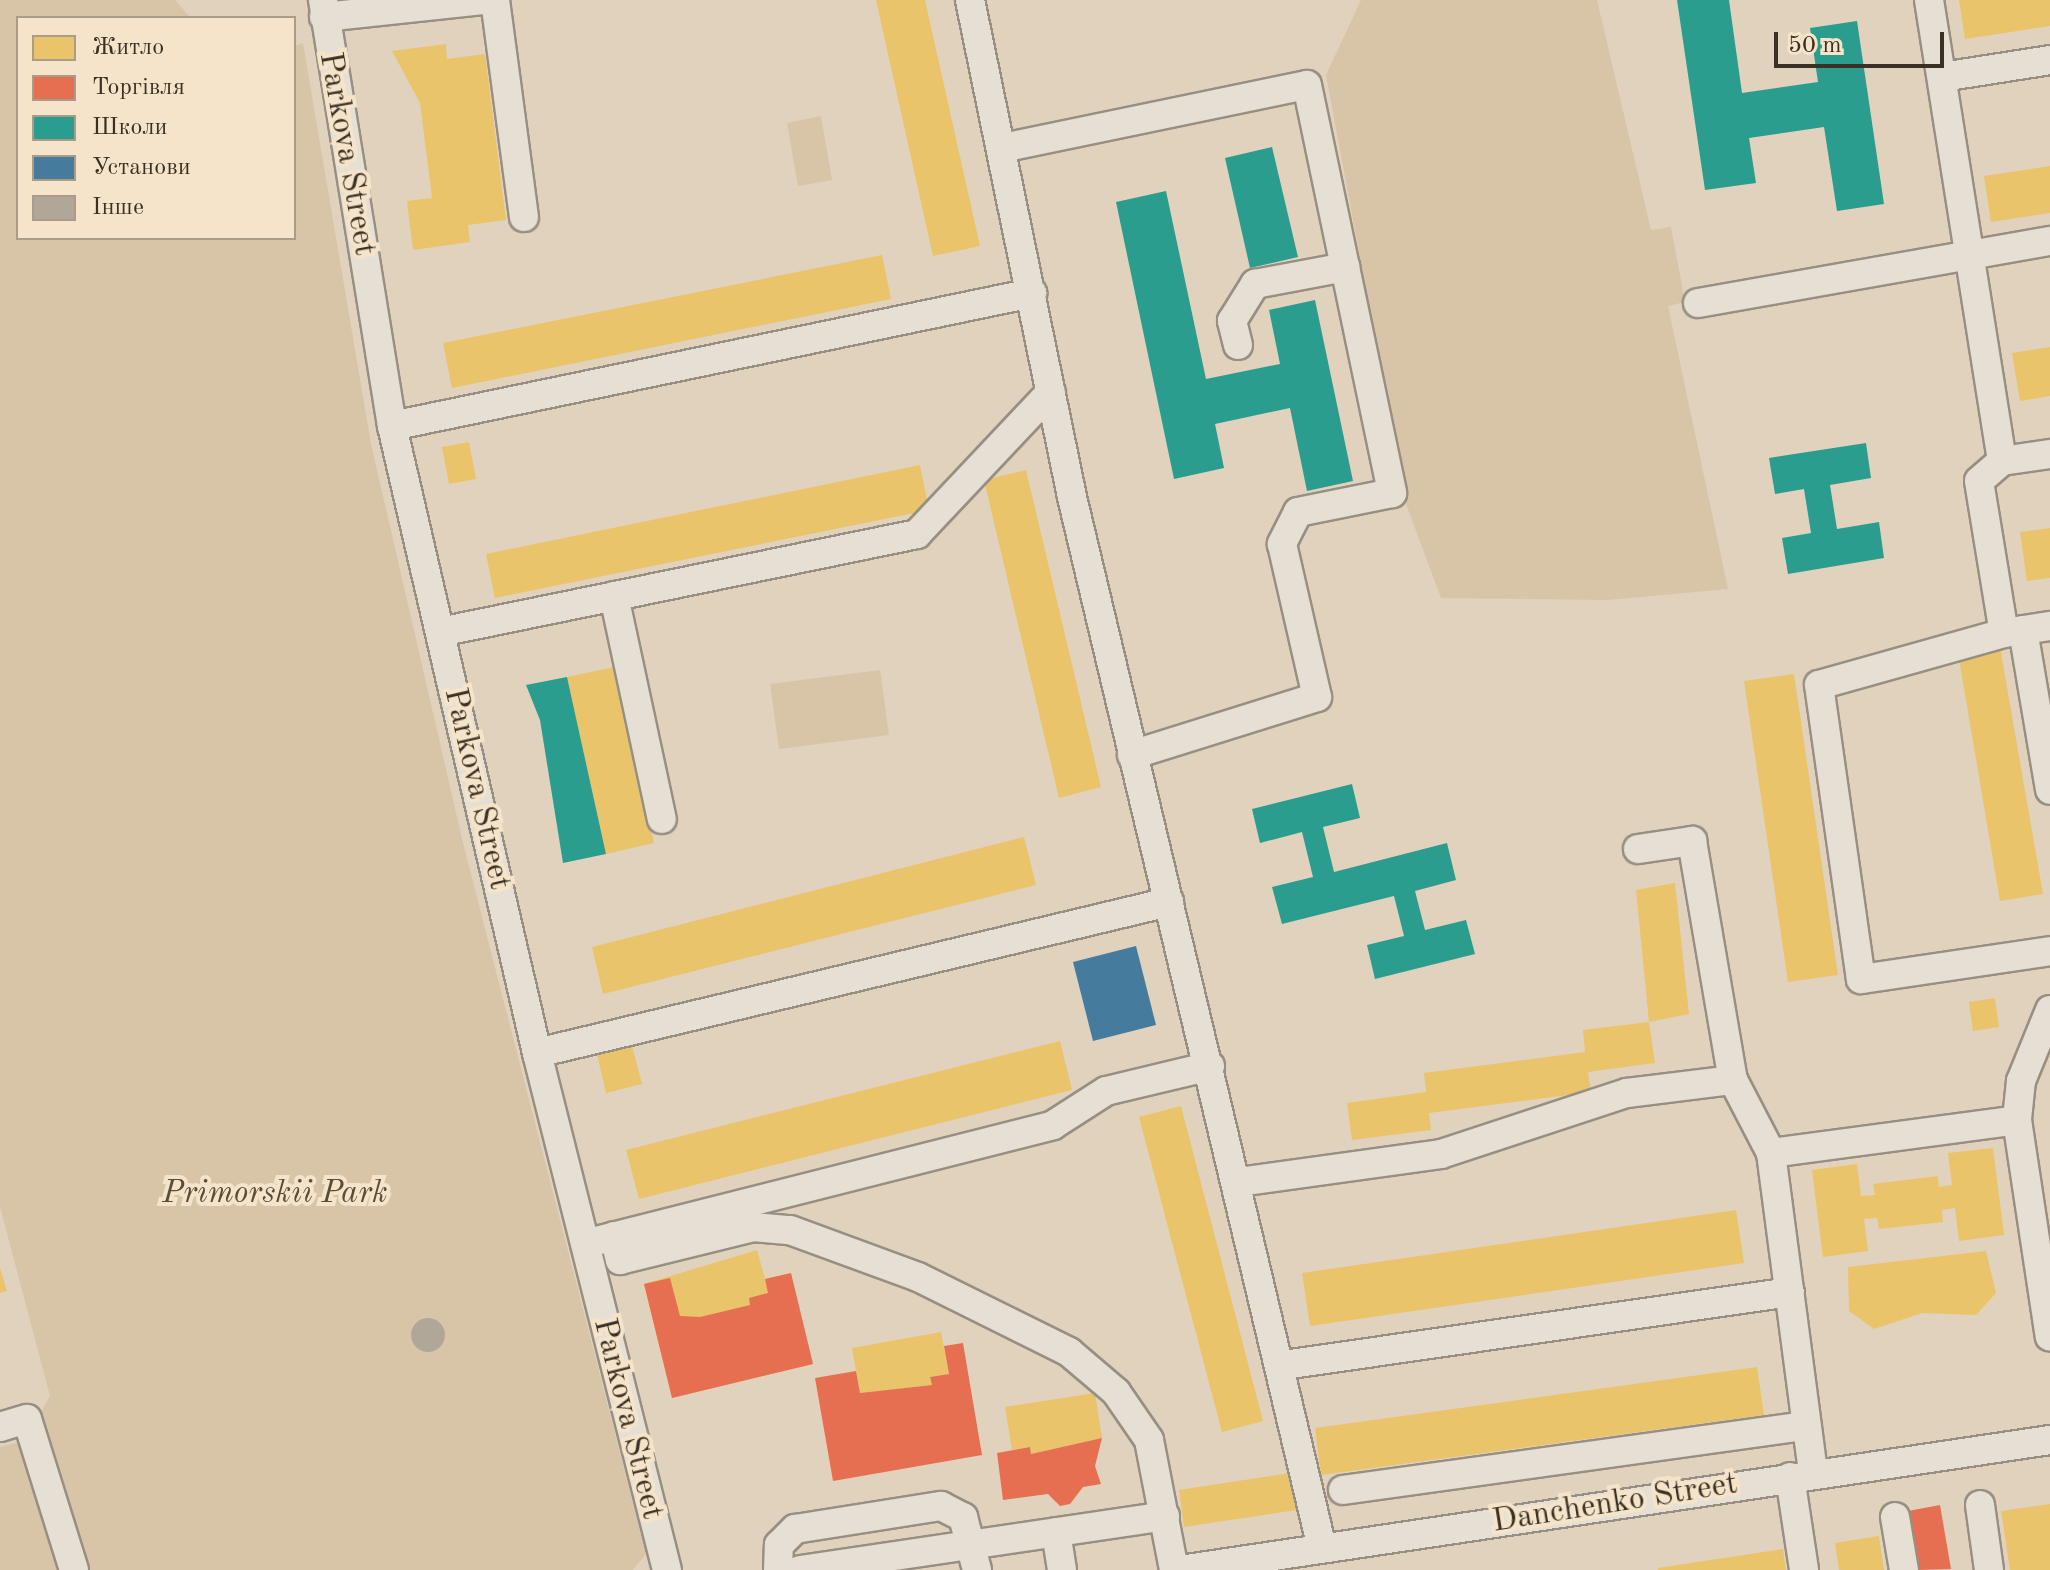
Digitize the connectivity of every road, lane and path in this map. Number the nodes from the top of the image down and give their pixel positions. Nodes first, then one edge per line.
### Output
1 (483, 0) edge
2 (495, 0) edge
3 (970, 0) edge
4 (1929, 0) edge
5 (323, 8) edge
6 (2050, 60) edge
7 (1942, 77) junction
8 (1002, 148) junction
9 (524, 217) dead end
10 (2050, 241) edge
11 (1970, 254) junction
12 (1345, 267) junction
13 (1032, 293) junction
14 (1698, 303) dead end
15 (1238, 345) dead end
16 (1051, 392) junction
17 (392, 426) junction
18 (2050, 454) edge
19 (2002, 461) junction
20 (614, 596) junction
21 (2026, 630) edge
22 (440, 632) junction
23 (1132, 755) junction
24 (2050, 790) edge
25 (662, 819) dead end
26 (1638, 849) dead end
27 (1169, 902) junction
28 (2050, 951) edge
29 (2050, 1010) edge
30 (537, 1053) junction
31 (1210, 1066) junction
32 (2050, 1077) edge
33 (1733, 1080) junction
34 (2021, 1081) junction
35 (2017, 1120) junction
36 (1771, 1153) junction
37 (1239, 1182) junction
38 (2042, 1230) edge
39 (614, 1236) junction
40 (584, 1244) junction
41 (1790, 1292) junction
42 (2050, 1337) edge
43 (1284, 1365) junction
44 (14, 1423) edge
45 (1807, 1426) junction
46 (2050, 1440) edge
47 (1801, 1476) junction
48 (1343, 1490) dead end
49 (1980, 1505) dead end
50 (1165, 1516) junction
51 (1895, 1517) dead end
52 (1056, 1532) junction
53 (1322, 1548) junction
54 (975, 1557) edge
55 (1186, 1569) edge
56 (74, 1570) edge
57 (667, 1570) edge
58 (778, 1570) edge
59 (800, 1570) edge
60 (1062, 1570) edge
61 (1804, 1570) edge
62 (1904, 1570) edge
63 (1989, 1570) edge

1 - 5 street
2 - 9 street
3 - 8 street
4 - 7 street
5 - 17 street, Parkova Street
6 - 7 street
7 - 11 street
8 - 12 street
8 - 13 street
10 - 11 street
11 - 14 street
11 - 19 street
12 - 15 street
12 - 23 street
13 - 16 street
13 - 17 street
16 - 20 street
16 - 23 street
17 - 22 street, Parkova Street
18 - 19 street
19 - 21 street
20 - 22 street
20 - 25 street
21 - 24 street
21 - 28 street
22 - 30 street, Parkova Street
23 - 27 street
26 - 33 street
27 - 30 street
27 - 31 street
29 - 34 street
30 - 40 street, Parkova Street
31 - 37 street
31 - 39 street
32 - 34 street
33 - 36 street
33 - 37 street
34 - 35 street
35 - 36 street
35 - 38 street
36 - 41 street
37 - 43 street
38 - 42 street
39 - 40 street
39 - 50 street
40 - 57 street, Parkova Street
41 - 43 street
41 - 45 street
43 - 53 street
44 - 56 street
45 - 47 street
45 - 48 street
46 - 47 street, Danchenko Street
47 - 53 street, Danchenko Street
47 - 61 street
49 - 63 street
50 - 52 street
50 - 55 street
51 - 62 street
52 - 54 street
52 - 60 street
53 - 55 street, Danchenko Street
54 - 58 street
54 - 59 street

